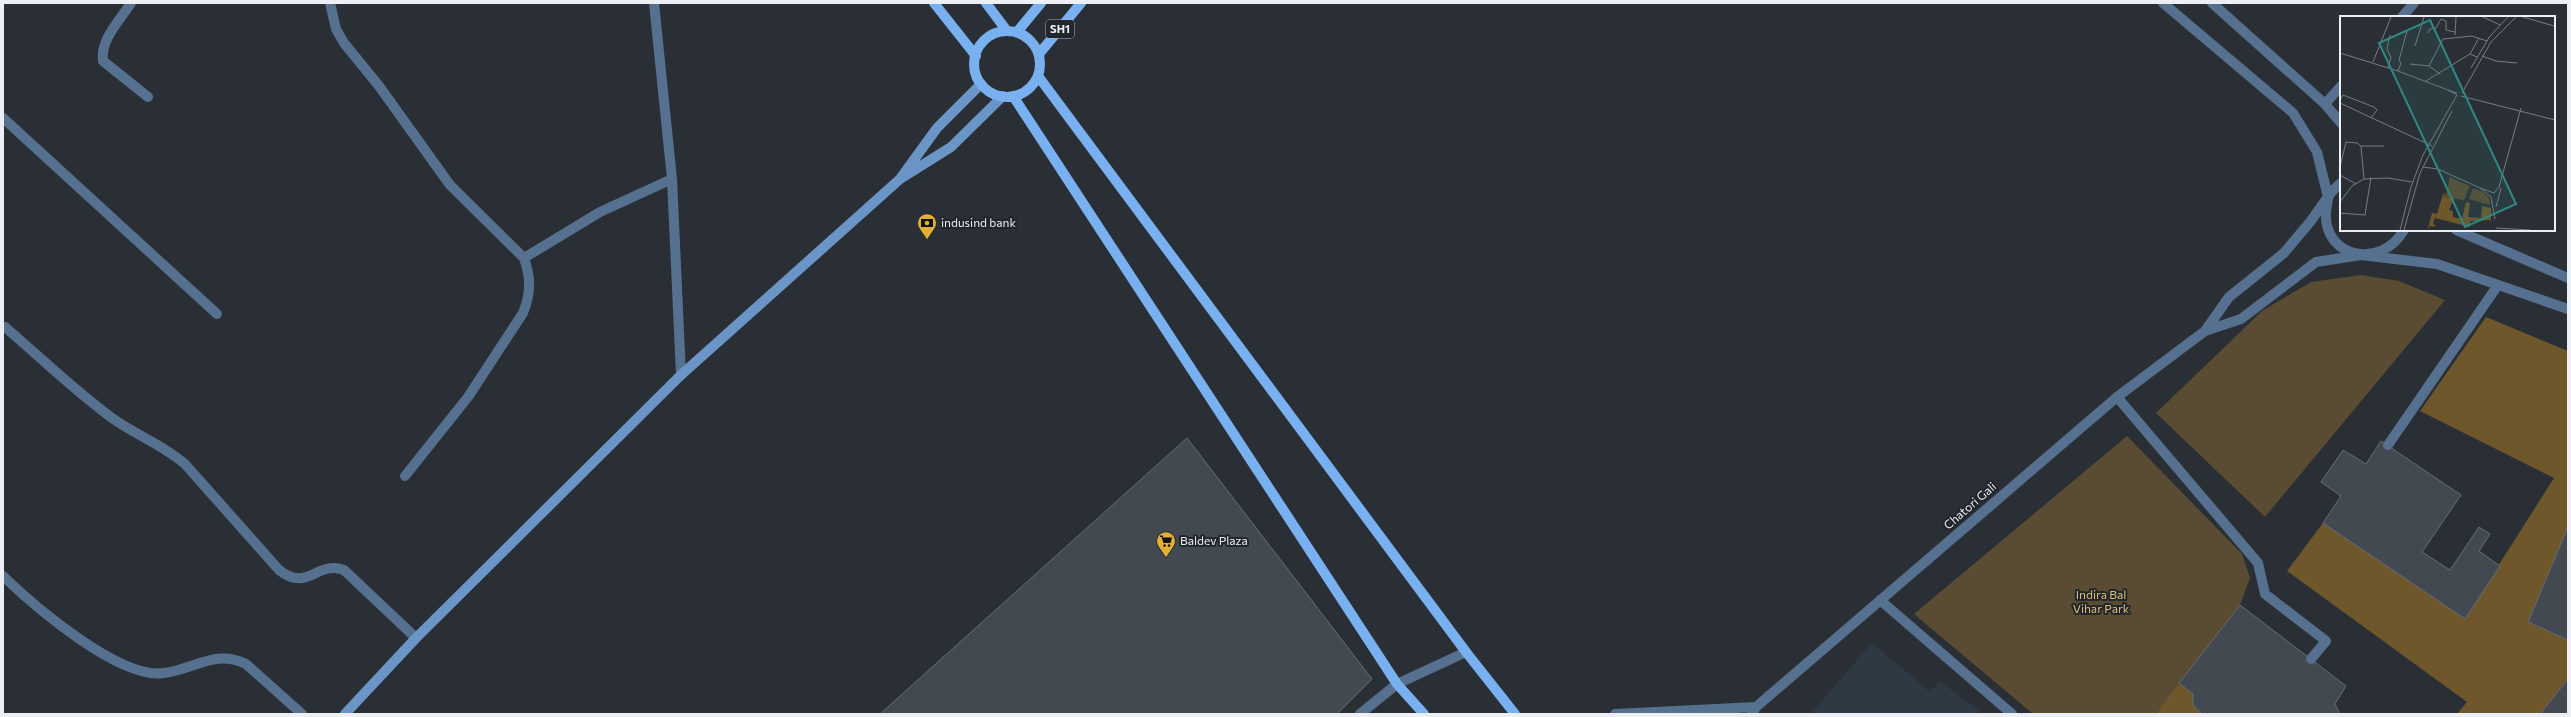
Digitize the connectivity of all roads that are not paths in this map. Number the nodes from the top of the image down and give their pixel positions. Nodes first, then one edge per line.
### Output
1 (131, 3) edge
2 (330, 3) edge
3 (654, 3) edge
4 (934, 3) edge
5 (986, 3) edge
6 (1041, 3) edge
7 (1081, 3) edge
8 (2163, 3) edge
9 (2212, 3) edge
10 (2414, 3) edge
11 (2403, 16) edge
12 (1006, 31) junction
13 (1017, 32) junction
14 (1039, 54) junction
15 (976, 56) junction
16 (1038, 76) junction
17 (981, 84) junction
18 (2340, 87) edge
19 (1002, 96) junction
20 (1013, 96) junction
21 (148, 98) dead end
22 (2325, 104) junction
23 (3, 118) edge
24 (2340, 123) edge
25 (900, 178) junction
26 (672, 179) junction
27 (2340, 184) edge
28 (2328, 197) junction
29 (2403, 231) edge
30 (2458, 231) edge
31 (2361, 255) junction
32 (524, 258) junction
33 (2568, 278) edge
34 (2498, 285) junction
35 (2568, 309) edge
36 (217, 314) dead end
37 (5, 327) dead end
38 (2205, 331) junction
39 (681, 375) junction
40 (2117, 397) junction
41 (2388, 445) dead end
42 (405, 476) dead end
43 (3, 576) edge
44 (1880, 600) junction
45 (416, 638) junction
46 (1466, 652) junction
47 (2311, 659) dead end
48 (1397, 684) junction
49 (1754, 710) edge
50 (302, 714) edge
51 (345, 714) edge
52 (1360, 714) edge
53 (1424, 714) edge
54 (1516, 714) edge
55 (1615, 714) edge
56 (2012, 714) edge

1 - 21 street
2 - 32 street
3 - 26 street
4 - 15 main road
5 - 12 main road
6 - 13 main road, SH1
7 - 14 main road, SH1
8 - 28 street
9 - 22 street
10 - 11 street
12 - 13 main road
12 - 15 main road
13 - 14 main road
14 - 16 main road
15 - 17 main road
16 - 20 main road
16 - 46 main road
17 - 19 main road
17 - 25 main road
18 - 22 street
19 - 20 main road
19 - 25 main road
20 - 48 main road
22 - 24 street
23 - 36 street
25 - 39 main road
26 - 32 street
26 - 39 street
27 - 28 street
28 - 31 street
28 - 38 street
29 - 31 street
30 - 33 street
31 - 34 street
31 - 38 street
32 - 42 street
34 - 35 street
34 - 41 street
37 - 45 street
38 - 40 street, Chatori Gali
39 - 45 main road
40 - 44 street, Chatori Gali
40 - 47 street
43 - 50 street
44 - 49 street, Chatori Gali
44 - 56 street
45 - 51 main road
46 - 48 street
46 - 54 main road
48 - 52 street
48 - 53 main road
49 - 55 street

